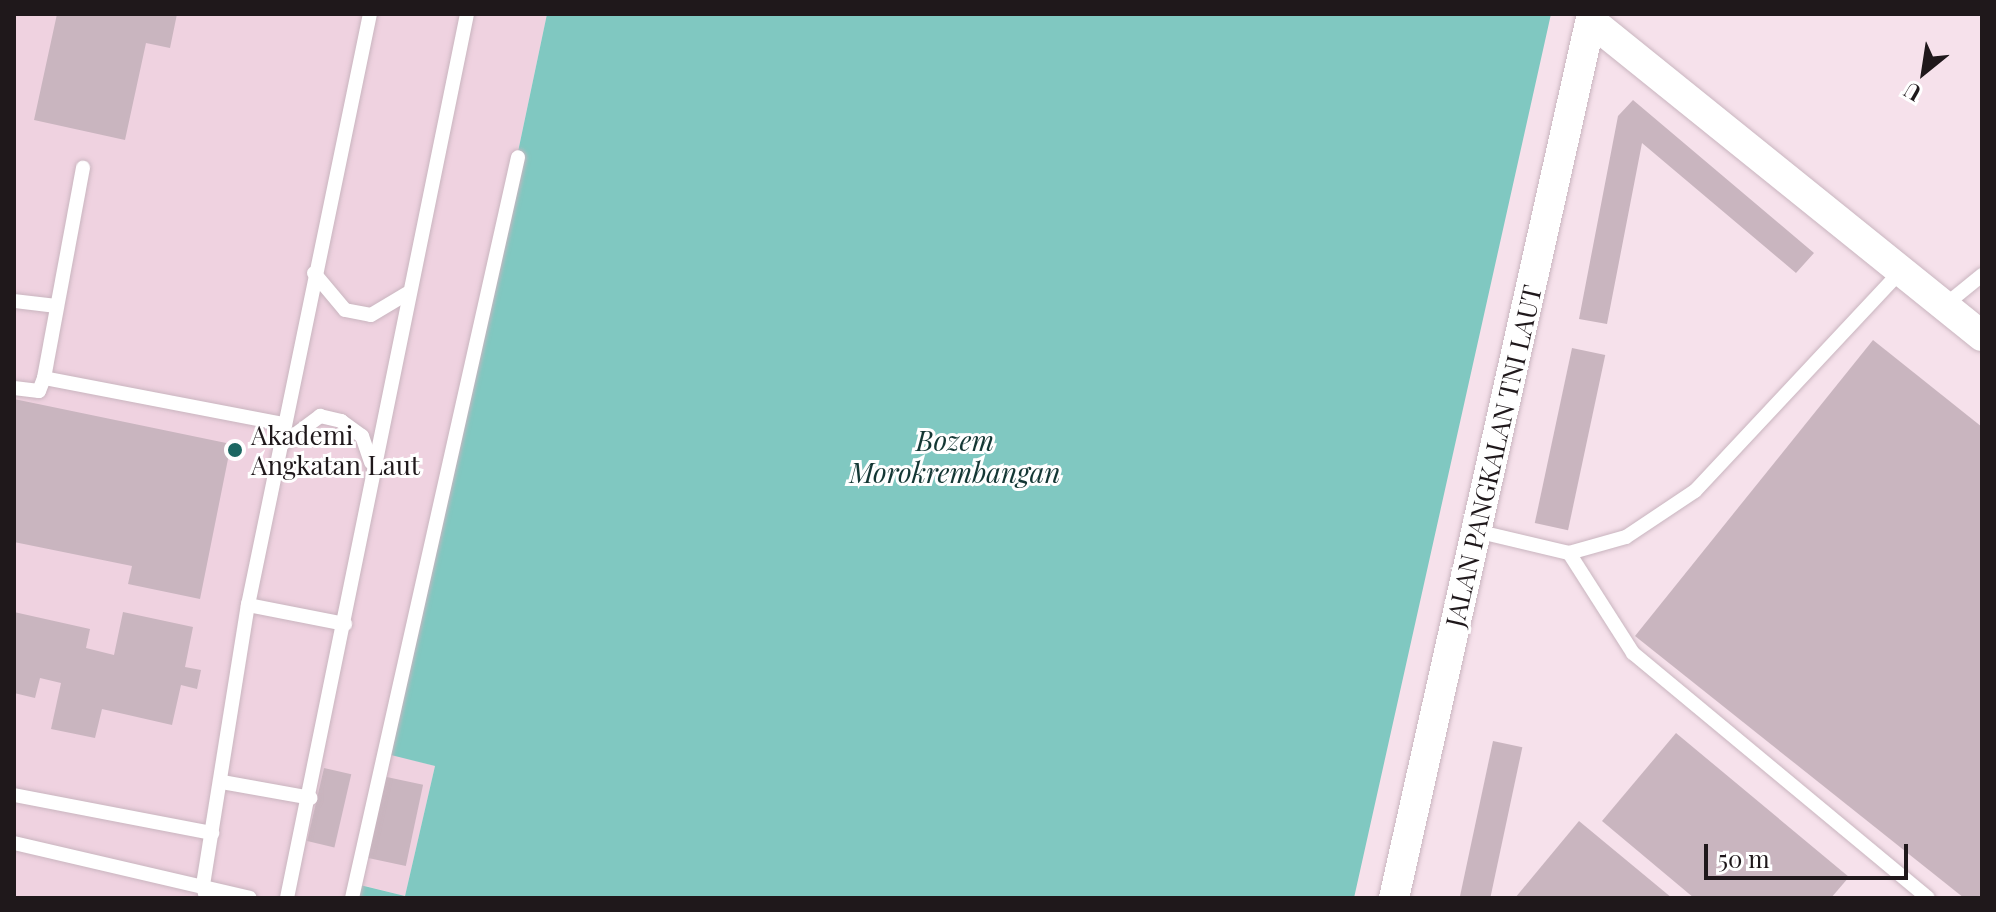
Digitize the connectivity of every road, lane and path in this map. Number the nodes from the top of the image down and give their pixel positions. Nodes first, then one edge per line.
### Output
1 (370, 14) edge
2 (467, 14) edge
3 (1592, 17) edge
4 (518, 157) dead end
5 (83, 168) dead end
6 (314, 273) junction
7 (1899, 273) junction
8 (1982, 275) edge
9 (406, 294) junction
10 (14, 301) edge
11 (56, 306) junction
12 (1944, 306) junction
13 (1982, 336) edge
14 (44, 378) junction
15 (14, 388) edge
16 (283, 424) junction
17 (281, 445) junction
18 (371, 464) junction
19 (1476, 531) junction
20 (1569, 553) junction
21 (248, 605) junction
22 (345, 624) junction
23 (222, 782) junction
24 (14, 795) edge
25 (311, 798) junction
26 (212, 833) junction
27 (14, 843) edge
28 (205, 892) edge
29 (250, 898) edge
30 (287, 898) edge
31 (352, 898) edge
32 (1394, 898) edge
33 (1928, 898) edge

1 - 6 lane
2 - 9 lane
3 - 7 street
3 - 19 street, JALAN PANGKALAN TNI LAUT
4 - 31 lane
5 - 11 lane
6 - 9 lane
6 - 16 lane
7 - 12 street
7 - 20 lane
8 - 12 lane
9 - 18 lane
10 - 11 lane
11 - 14 lane
12 - 13 street
14 - 15 lane
14 - 16 lane
16 - 17 lane
17 - 18 lane
17 - 21 lane
18 - 22 lane
19 - 20 lane
19 - 32 street, JALAN PANGKALAN TNI LAUT
20 - 33 lane
21 - 22 lane
21 - 23 lane
22 - 25 lane
23 - 25 lane
23 - 26 lane
24 - 26 lane
25 - 30 lane
26 - 28 lane
27 - 28 lane
28 - 29 lane

